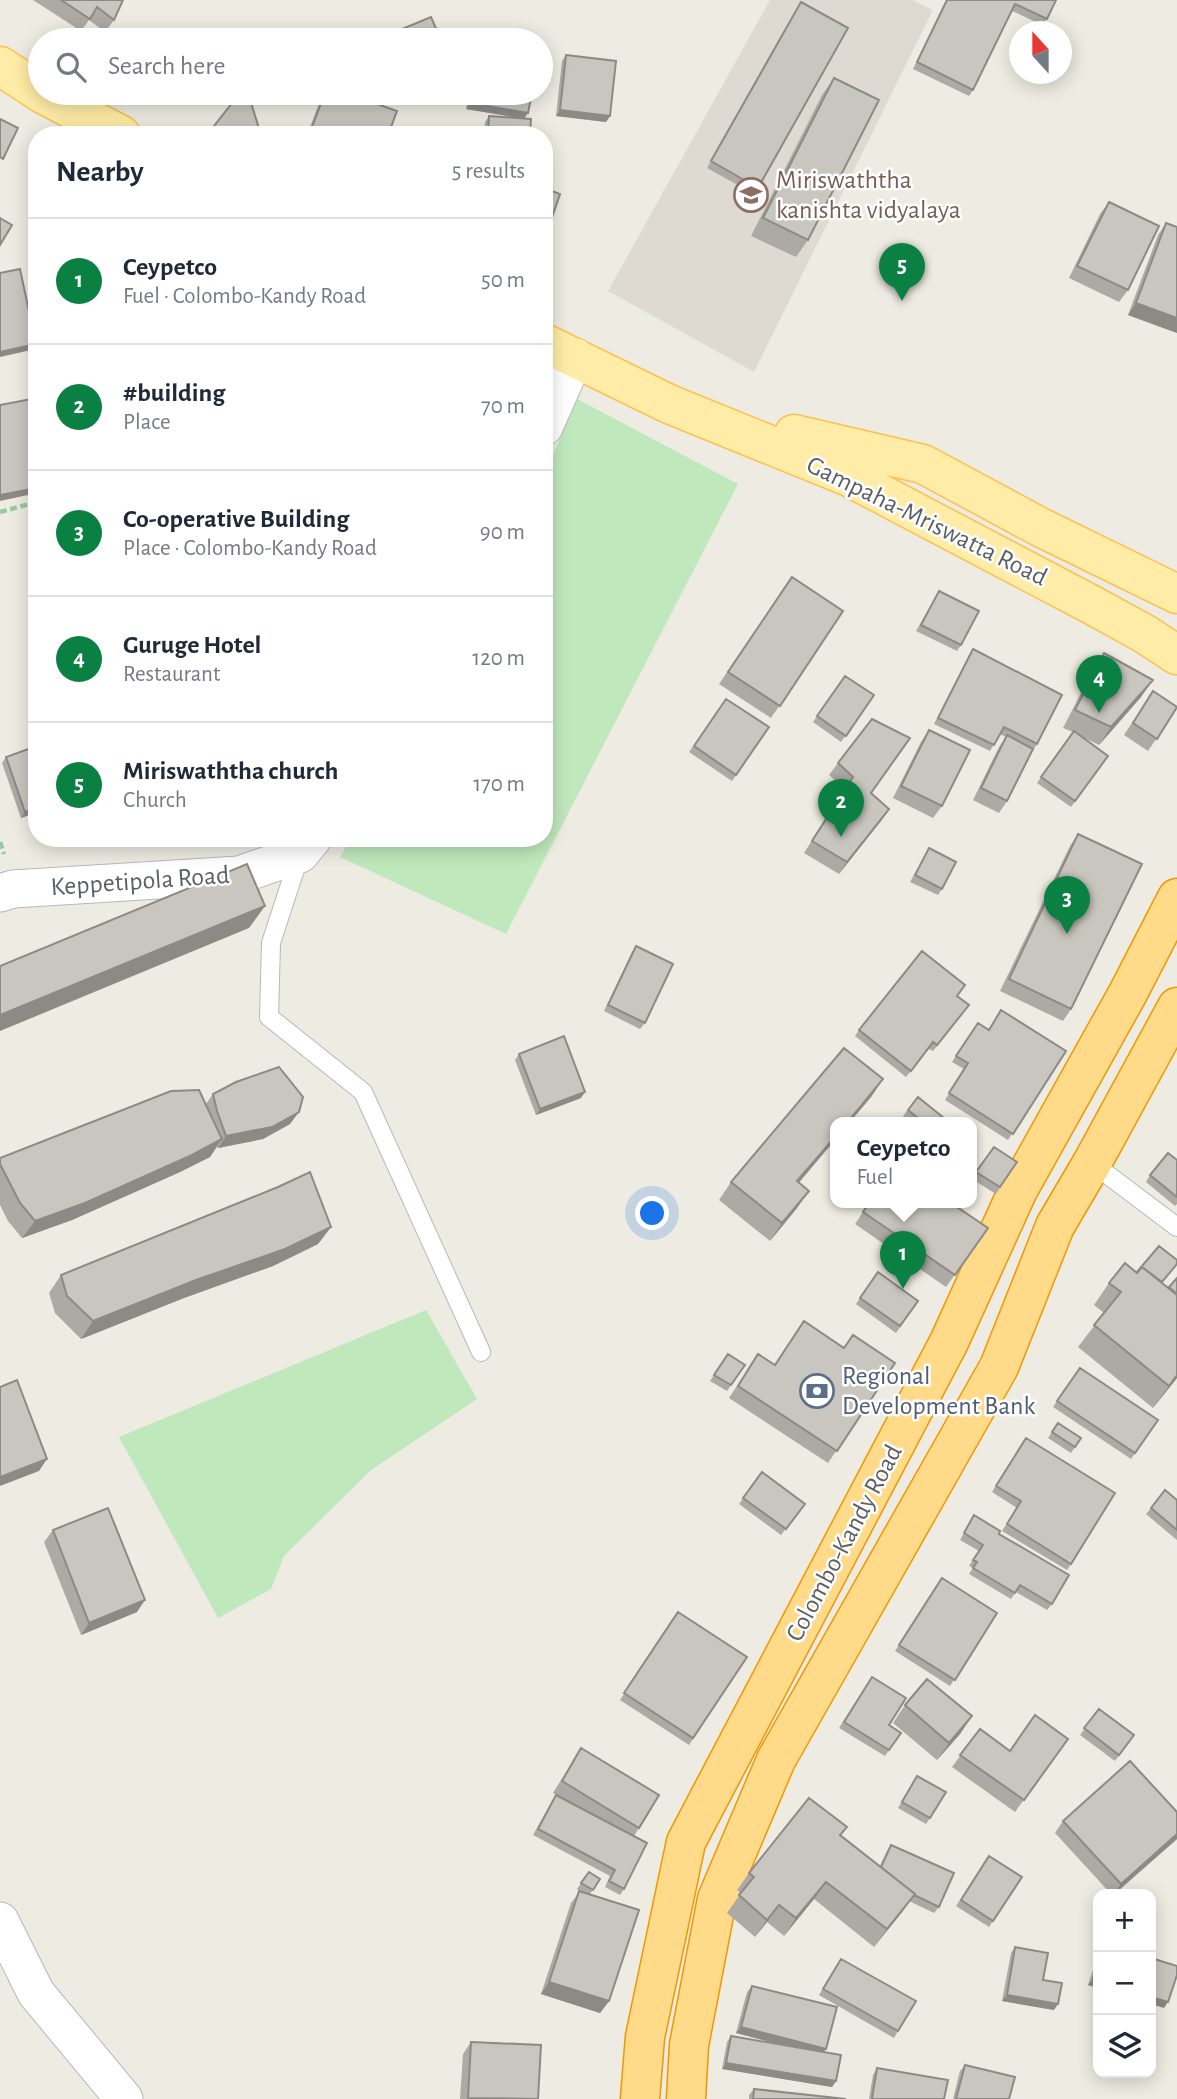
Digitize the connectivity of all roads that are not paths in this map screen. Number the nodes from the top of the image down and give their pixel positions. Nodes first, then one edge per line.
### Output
1 (0, 66) edge
2 (28, 84) edge
3 (65, 105) edge
4 (104, 126) edge
5 (560, 350) edge
6 (553, 384) edge
7 (669, 404) junction
8 (1177, 594) edge
9 (1177, 655) edge
10 (304, 847) edge
11 (306, 847) edge
12 (0, 893) edge
13 (1177, 898) edge
14 (1177, 1007) edge
15 (1093, 1163) junction
16 (1177, 1227) edge
17 (949, 1342) junction
18 (481, 1352) dead end
19 (999, 1367) junction
20 (0, 1921) edge
21 (124, 2099) edge
22 (640, 2099) edge
23 (685, 2099) edge

1 - 2 main road
3 - 4 main road
5 - 6 street
5 - 7 main road, Gampaha-Mriswatta Road
7 - 8 main road, Gampaha-Mriswatta Road
7 - 9 main road, Gampaha-Mriswatta Road
10 - 12 street, Keppetipola Road
11 - 18 lane
13 - 17 highway, Colombo-Kandy Road
14 - 15 highway, Colombo-Kandy Road
15 - 16 lane
15 - 19 highway, Colombo-Kandy Road
17 - 19 highway
17 - 22 highway, Colombo-Kandy Road
19 - 23 highway, Colombo-Kandy Road
20 - 21 street

